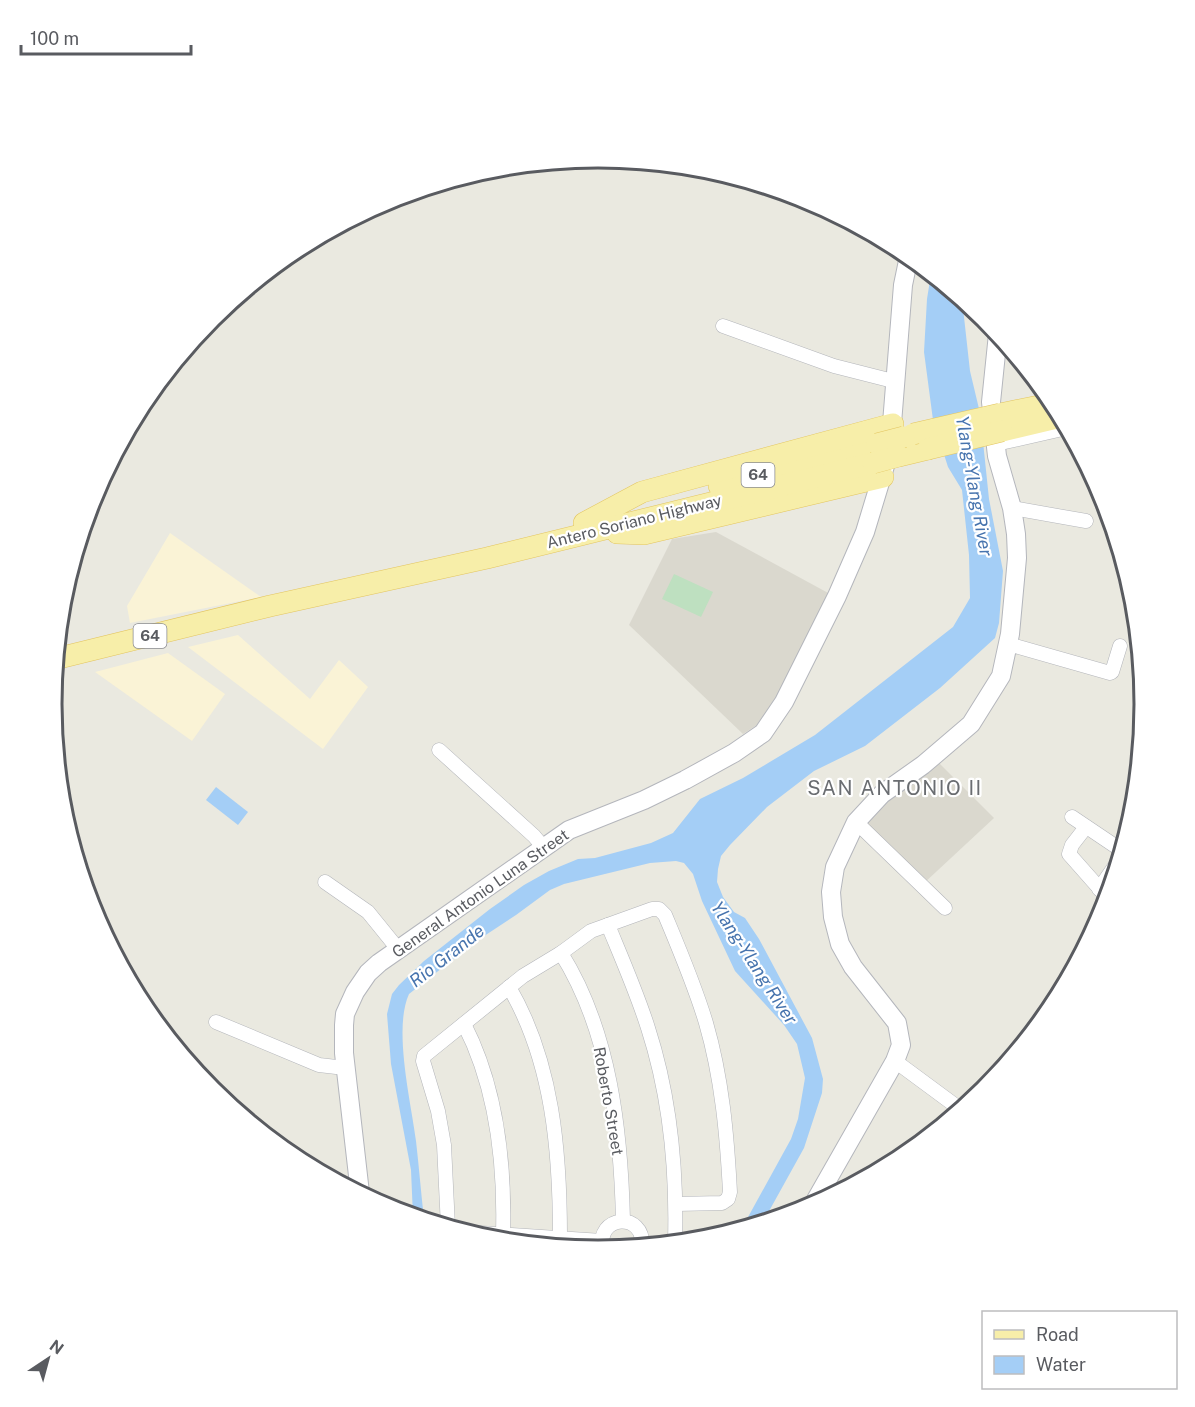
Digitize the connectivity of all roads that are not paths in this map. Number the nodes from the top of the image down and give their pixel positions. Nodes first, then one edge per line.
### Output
1 (907, 266) edge
2 (723, 326) dead end
3 (997, 346) edge
4 (897, 382) junction
5 (1044, 408) edge
6 (1051, 419) edge
7 (1057, 428) edge
8 (999, 430) junction
9 (902, 438) junction
10 (878, 462) junction
11 (1012, 508) junction
12 (1086, 521) dead end
13 (585, 528) junction
14 (1008, 644) junction
15 (1120, 646) dead end
16 (64, 657) edge
17 (439, 750) dead end
18 (1072, 817) dead end
19 (856, 822) junction
20 (1086, 827) junction
21 (1114, 845) edge
22 (544, 848) junction
23 (325, 882) dead end
24 (1100, 890) edge
25 (945, 908) dead end
26 (608, 925) junction
27 (398, 949) junction
28 (561, 953) junction
29 (510, 987) junction
30 (216, 1022) dead end
31 (464, 1024) junction
32 (894, 1061) junction
33 (345, 1068) junction
34 (953, 1104) edge
35 (359, 1183) edge
36 (821, 1190) edge
37 (676, 1204) junction
38 (448, 1218) edge
39 (622, 1221) junction
40 (503, 1231) edge
41 (675, 1234) edge
42 (537, 1236) edge
43 (560, 1237) junction
44 (642, 1237) edge
45 (567, 1238) edge
46 (603, 1240) edge

1 - 4 main road, General Antonio Luna Street
2 - 4 street
3 - 8 main road
4 - 9 main road, General Antonio Luna Street
5 - 8 main road, Antero Soriano Highway / 64
6 - 8 main road, Antero Soriano Highway / 64
7 - 8 street
8 - 9 main road, Antero Soriano Highway / 64, bridge
8 - 9 main road, Antero Soriano Highway / 64, bridge
8 - 11 main road
9 - 10 main road, Antero Soriano Highway / 64, bridge
9 - 10 main road, General Antonio Luna Street
9 - 13 main road
10 - 13 main road, Antero Soriano Highway / 64
10 - 22 main road, General Antonio Luna Street
11 - 12 street
11 - 14 main road
13 - 16 main road, Antero Soriano Highway / 64
14 - 15 street
14 - 19 main road
17 - 22 street
18 - 20 street
19 - 25 street
19 - 32 main road
20 - 21 street
20 - 24 street
22 - 27 main road, General Antonio Luna Street
23 - 27 street
26 - 28 street
26 - 37 street
26 - 37 street
27 - 33 main road, General Antonio Luna Street
28 - 29 street
28 - 39 street, Roberto Street
29 - 31 street
29 - 43 street
30 - 33 street
31 - 38 street
31 - 40 street
32 - 34 street
32 - 36 main road
33 - 35 main road, General Antonio Luna Street
37 - 41 street
39 - 44 street
39 - 46 street
42 - 43 street
43 - 45 street

